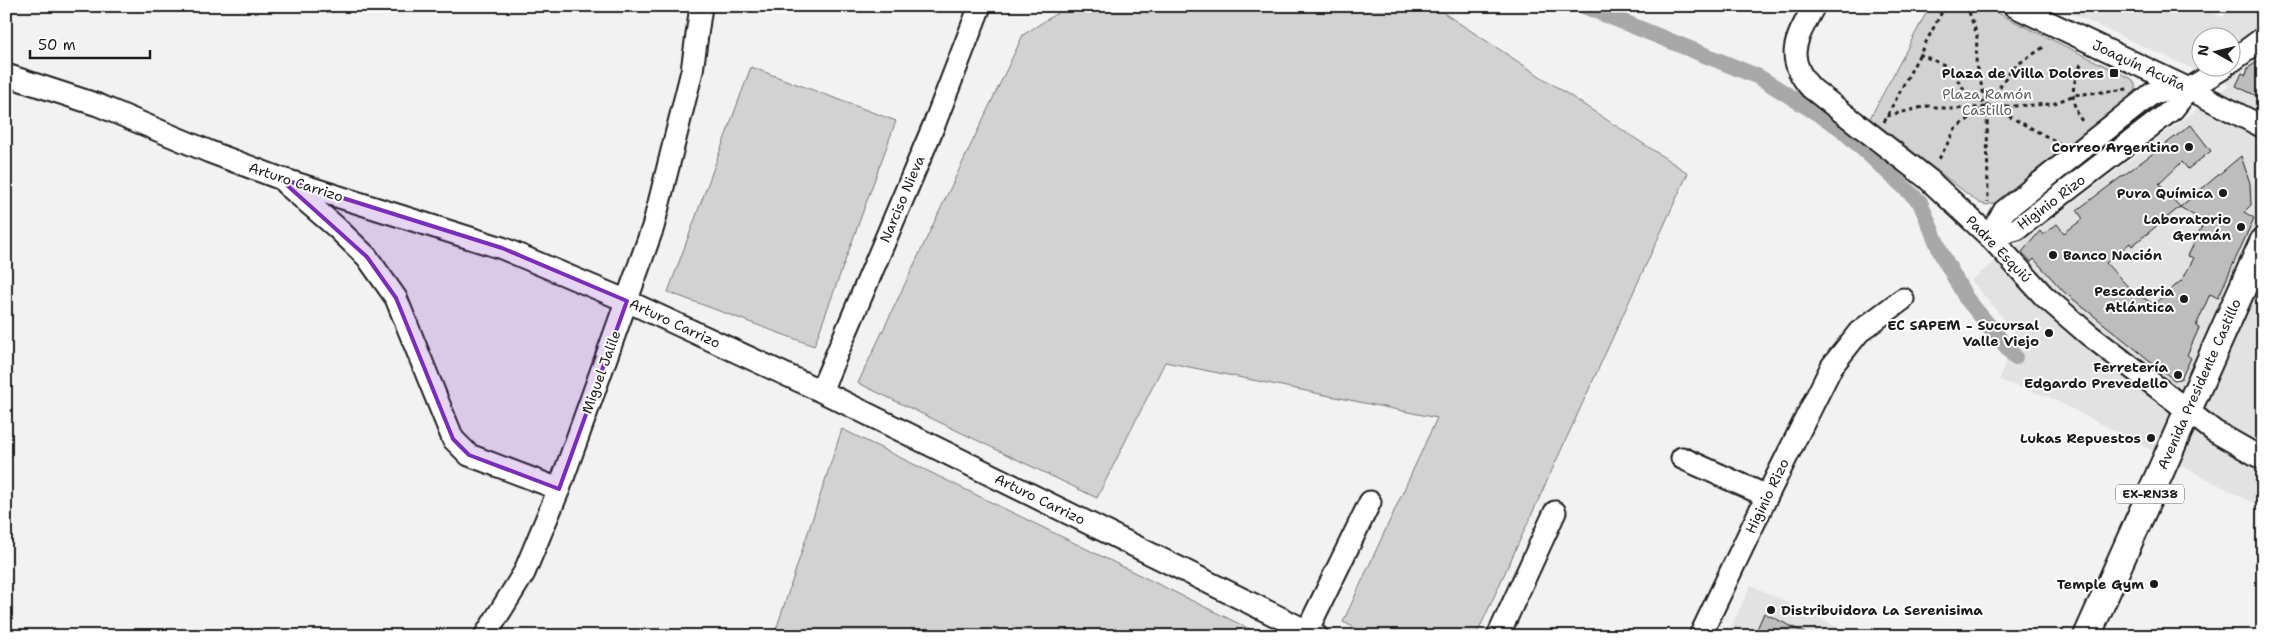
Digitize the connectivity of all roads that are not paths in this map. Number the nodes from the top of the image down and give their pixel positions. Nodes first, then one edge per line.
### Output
1 (701, 6) edge
2 (980, 6) edge
3 (1814, 6) edge
4 (2014, 6) edge
5 (2263, 38) edge
6 (2242, 54) edge
7 (6, 75) edge
8 (2207, 78) edge
9 (2189, 89) junction
10 (2263, 127) edge
11 (279, 178) junction
12 (1990, 237) junction
13 (2261, 248) edge
14 (1903, 299) dead end
15 (627, 301) junction
16 (820, 391) junction
17 (2188, 410) junction
18 (1682, 458) dead end
19 (2263, 459) edge
20 (559, 489) junction
21 (1767, 496) junction
22 (1370, 502) dead end
23 (1555, 512) dead end
24 (1312, 633) edge
25 (485, 636) edge
26 (1498, 636) edge
27 (1700, 636) edge
28 (2086, 636) edge

1 - 15 street, Miguel Jalile
2 - 16 street, Narciso Nieva
3 - 12 street, Padre Esquiú
4 - 9 street, Joaquín Acuña
5 - 6 street
7 - 11 street, Arturo Carrizo
8 - 9 street, Higinio Rizo
9 - 10 street, Joaquín Acuña
9 - 12 street, Higinio Rizo
11 - 15 street, Arturo Carrizo
11 - 20 street
12 - 17 street, Padre Esquiú
13 - 17 main road, Avenida Presidente Castillo / EX-RN38
14 - 21 street, Higinio Rizo
15 - 16 street, Arturo Carrizo
15 - 20 street, Miguel Jalile
16 - 24 street, Arturo Carrizo
17 - 19 street, Padre Esquiú
17 - 28 main road, Avenida Presidente Castillo / EX-RN38
18 - 21 street
20 - 25 street, Miguel Jalile
21 - 27 street, Higinio Rizo
22 - 24 street
23 - 26 street

